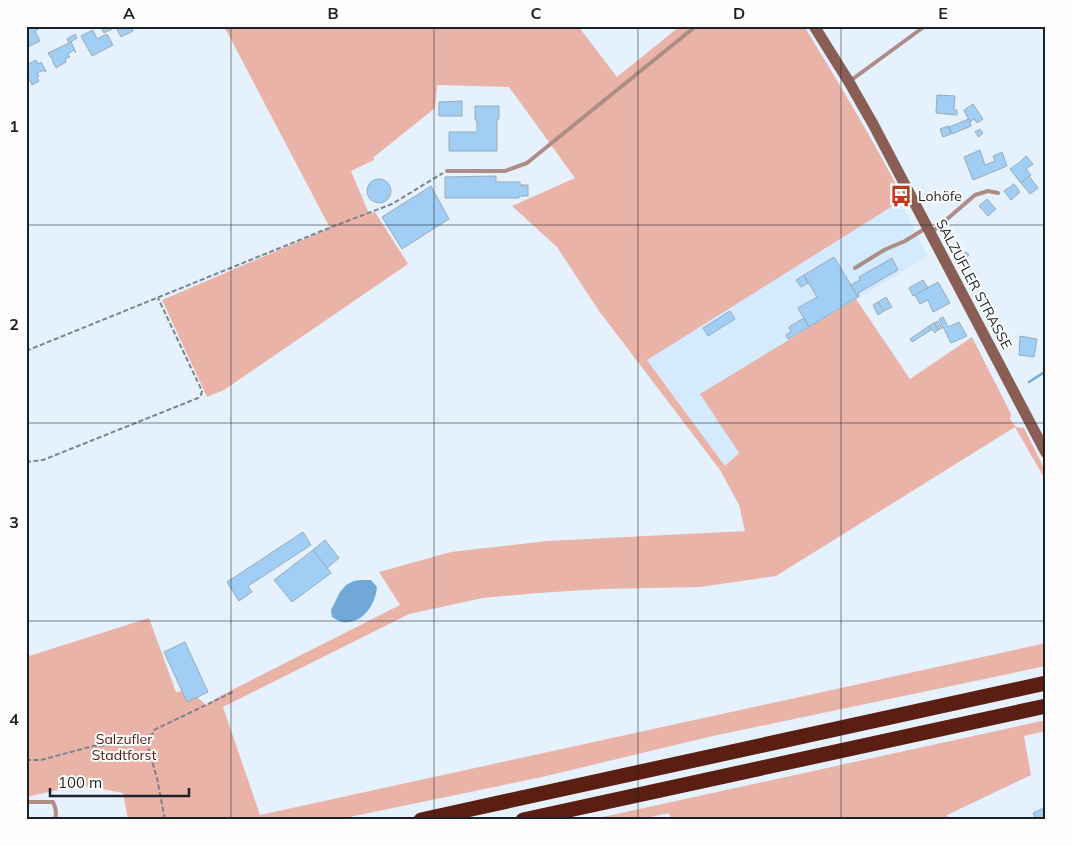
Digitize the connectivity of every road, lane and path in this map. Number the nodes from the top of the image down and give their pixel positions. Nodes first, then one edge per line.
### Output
1 (696, 26) edge
2 (814, 26) edge
3 (925, 26) edge
4 (849, 82) junction
5 (447, 171) joint
6 (998, 193) dead end
7 (929, 230) junction
8 (854, 268) dead end
9 (158, 298) junction
10 (26, 351) edge
11 (1046, 453) edge
12 (26, 462) edge
13 (1046, 684) edge
14 (233, 692) dead end
15 (1046, 706) edge
16 (148, 744) junction
17 (26, 760) edge
18 (26, 802) edge
19 (55, 820) edge
20 (165, 820) edge
21 (420, 820) edge
22 (523, 820) edge

1 - 5 lane
2 - 4 main road, SALZUFLER STRASSE
3 - 4 lane
4 - 7 main road, SALZUFLER STRASSE
5 - 9 path
6 - 7 lane
7 - 8 lane
7 - 11 main road, SALZUFLER STRASSE
9 - 10 path
9 - 12 path
13 - 21 highway
14 - 16 path
15 - 22 highway
16 - 17 path
16 - 20 path
18 - 19 lane

